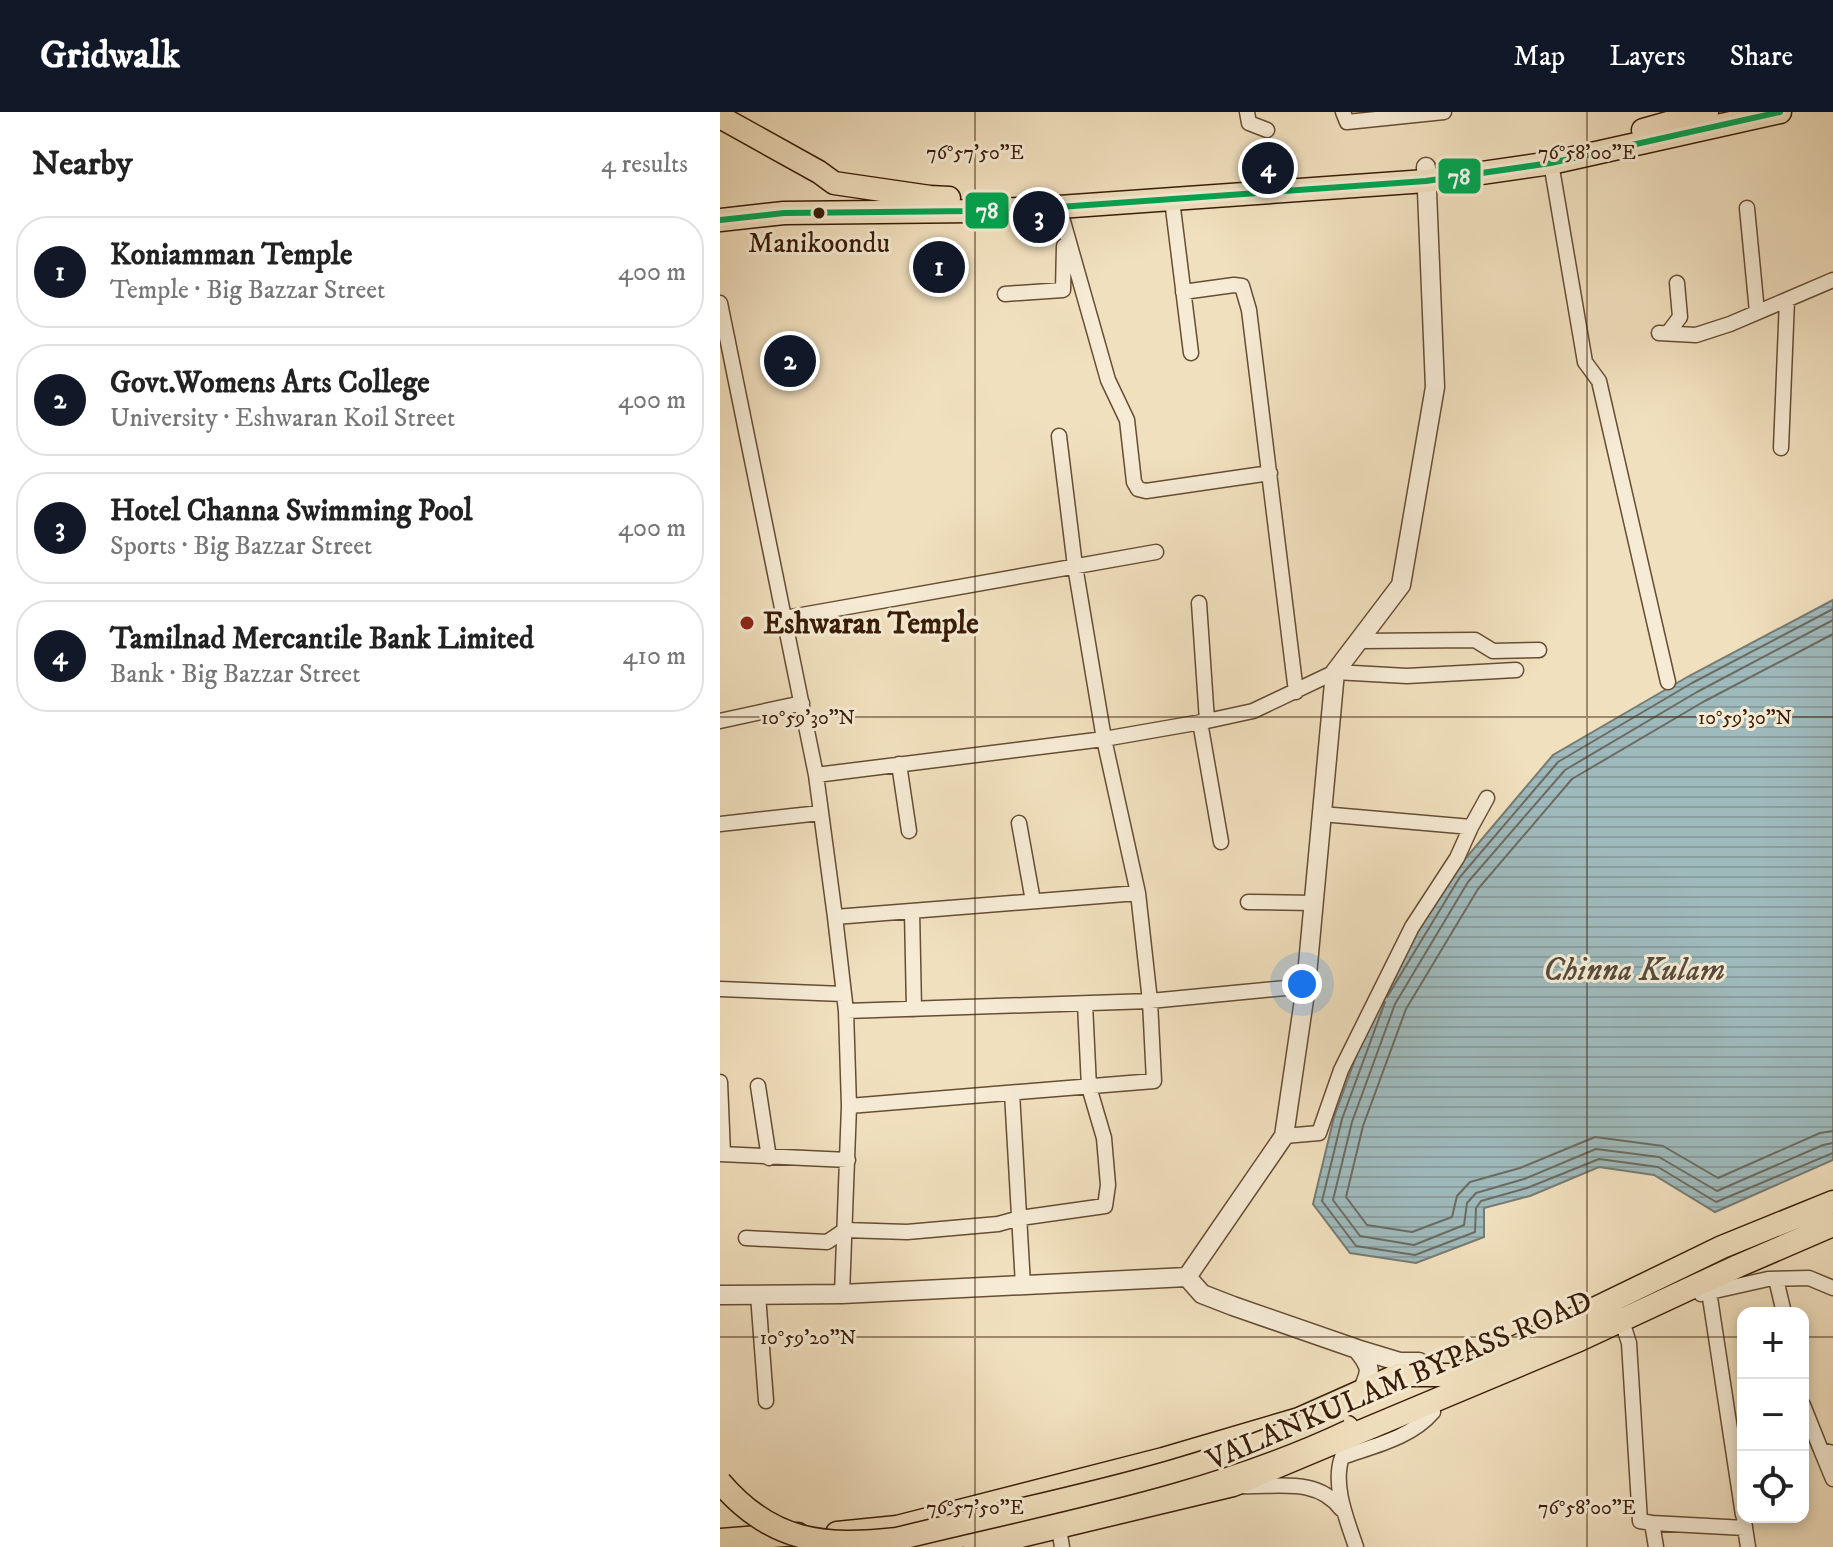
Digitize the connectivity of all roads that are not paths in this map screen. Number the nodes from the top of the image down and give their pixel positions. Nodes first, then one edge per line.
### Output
1 (1247, 112) edge
2 (1343, 112) edge
3 (1444, 112) edge
4 (1780, 112) edge
5 (720, 117) edge
6 (1698, 120) edge
7 (1267, 130) dead end
8 (1551, 163) junction
9 (819, 172) junction
10 (1426, 174) junction
11 (1172, 200) junction
12 (1059, 207) junction
13 (1747, 208) dead end
14 (810, 212) junction
15 (720, 220) edge
16 (1065, 234) junction
17 (1833, 280) edge
18 (1677, 283) dead end
19 (1183, 292) junction
20 (1005, 294) dead end
21 (1787, 300) junction
22 (720, 303) edge
23 (1757, 312) junction
24 (1191, 353) dead end
25 (1059, 436) dead end
26 (1781, 448) dead end
27 (1270, 473) junction
28 (1156, 552) dead end
29 (1075, 566) junction
30 (1199, 603) dead end
31 (785, 618) junction
32 (1359, 641) junction
33 (1539, 650) dead end
34 (1516, 670) dead end
35 (1335, 672) junction
36 (1668, 682) dead end
37 (1296, 692) junction
38 (802, 703) junction
39 (720, 721) edge
40 (1203, 721) junction
41 (1104, 739) junction
42 (899, 764) junction
43 (816, 775) junction
44 (1487, 798) dead end
45 (820, 813) junction
46 (1322, 814) junction
47 (1019, 823) dead end
48 (720, 824) edge
49 (1471, 827) junction
50 (909, 831) dead end
51 (1221, 842) dead end
52 (1138, 893) junction
53 (1033, 901) junction
54 (1248, 902) dead end
55 (1314, 903) junction
56 (912, 911) junction
57 (835, 917) junction
58 (1306, 986) junction
59 (720, 989) edge
60 (843, 994) junction
61 (1150, 1001) junction
62 (1085, 1004) junction
63 (914, 1009) junction
64 (846, 1011) junction
65 (720, 1082) edge
66 (758, 1086) dead end
67 (1089, 1087) junction
68 (1012, 1093) junction
69 (849, 1106) junction
70 (1284, 1136) junction
71 (722, 1154) edge
72 (769, 1157) junction
73 (848, 1160) junction
74 (1833, 1202) edge
75 (1020, 1218) junction
76 (1833, 1225) edge
77 (845, 1230) junction
78 (746, 1238) dead end
79 (1187, 1277) junction
80 (1776, 1279) junction
81 (1023, 1285) junction
82 (1833, 1288) edge
83 (1709, 1291) junction
84 (1678, 1293) junction
85 (842, 1294) junction
86 (720, 1295) edge
87 (758, 1295) junction
88 (1783, 1307) edge
89 (1617, 1310) junction
90 (1357, 1349) junction
91 (1443, 1380) junction
92 (766, 1401) dead end
93 (1431, 1402) junction
94 (1351, 1412) junction
95 (1809, 1417) edge
96 (1827, 1452) edge
97 (1737, 1474) edge
98 (1833, 1479) edge
99 (720, 1482) edge
100 (1233, 1485) junction
101 (720, 1499) edge
102 (1344, 1512) junction
103 (1737, 1520) edge
104 (1652, 1523) junction
105 (1744, 1523) edge
106 (1060, 1538) edge
107 (720, 1540) edge
108 (790, 1547) edge
109 (915, 1547) edge
110 (975, 1547) edge
111 (1356, 1547) edge
112 (1656, 1547) edge
113 (1748, 1547) edge

1 - 7 street
2 - 3 street
4 - 6 main road
5 - 9 main road
6 - 8 main road
6 - 10 main road
8 - 10 main road
8 - 36 street
9 - 10 main road
9 - 14 main road
10 - 11 main road
10 - 32 street
11 - 12 main road
11 - 19 street
12 - 14 main road
12 - 16 street
13 - 23 street
14 - 15 main road
16 - 20 street
16 - 27 street
17 - 21 street
18 - 23 street
19 - 24 street
19 - 27 street
21 - 23 street
21 - 26 street
22 - 31 street
25 - 29 street
27 - 37 street
28 - 29 street
29 - 31 street
29 - 41 street
30 - 40 street
31 - 38 street
32 - 33 street
32 - 35 street
34 - 35 street
35 - 37 street
35 - 46 street
37 - 40 street
38 - 39 street
38 - 43 street
40 - 41 street
40 - 51 street
41 - 42 street
41 - 52 street
42 - 43 street
42 - 50 street
43 - 45 street
44 - 49 street
45 - 48 street
45 - 57 street
46 - 49 street
46 - 55 street
47 - 53 street
49 - 70 street
52 - 53 street
52 - 61 street
53 - 56 street
54 - 55 street
55 - 58 street
56 - 57 street
56 - 63 street
57 - 60 street
58 - 61 street
58 - 70 street
59 - 60 street
60 - 64 street
61 - 62 street
61 - 67 street
62 - 63 street
62 - 67 street
63 - 64 street
64 - 69 street
65 - 71 street
66 - 72 street
67 - 68 street
67 - 75 street
68 - 69 street
68 - 75 street
69 - 73 street
70 - 79 street
71 - 72 street
72 - 73 street
73 - 77 street
74 - 89 main road, VALANKULAM BYPASS ROAD
75 - 77 street
75 - 81 street
76 - 84 main road, VALANKULAM BYPASS ROAD
77 - 78 street
77 - 85 street
79 - 81 street
79 - 90 street
80 - 82 street
80 - 83 street
80 - 88 street
81 - 85 street
83 - 84 street
83 - 97 street
84 - 89 main road, VALANKULAM BYPASS ROAD
85 - 87 street
86 - 87 street
87 - 92 street
89 - 91 main road, VALANKULAM BYPASS ROAD
89 - 104 street
90 - 91 street
90 - 94 street
91 - 93 main road, VALANKULAM BYPASS ROAD
91 - 94 main road, VALANKULAM BYPASS ROAD
93 - 94 main road, VALANKULAM BYPASS ROAD
93 - 102 street
94 - 99 main road, bridge
94 - 100 main road, VALANKULAM BYPASS ROAD
94 - 107 main road, VALANKULAM BYPASS ROAD
94 - 109 main road
95 - 96 street
96 - 98 street
100 - 102 street
100 - 106 main road, VALANKULAM BYPASS ROAD
101 - 108 main road
102 - 111 street
103 - 104 street
104 - 112 street
105 - 113 street
106 - 110 main road, VALANKULAM BYPASS ROAD

